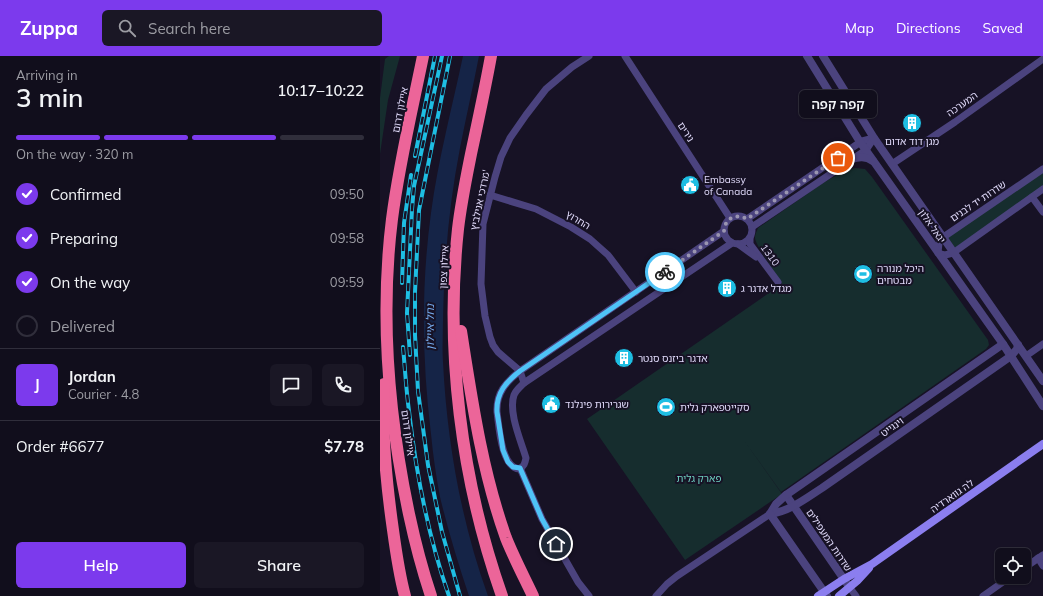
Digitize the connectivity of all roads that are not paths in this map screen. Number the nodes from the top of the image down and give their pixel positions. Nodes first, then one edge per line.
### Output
1 (423, 56) edge
2 (491, 56) edge
3 (589, 56) edge
4 (625, 56) edge
5 (807, 56) edge
6 (823, 56) edge
7 (1043, 59) edge
8 (874, 138) junction
9 (860, 142) junction
10 (866, 150) junction
11 (851, 159) junction
12 (874, 161) junction
13 (892, 164) junction
14 (1043, 169) edge
15 (1043, 189) edge
16 (490, 195) junction
17 (1032, 197) junction
18 (1043, 212) edge
19 (730, 218) junction
20 (747, 219) junction
21 (752, 227) junction
22 (724, 231) junction
23 (750, 238) junction
24 (942, 238) junction
25 (735, 244) junction
26 (938, 253) junction
27 (953, 253) junction
28 (767, 267) junction
29 (778, 282) dead end
30 (636, 292) junction
31 (455, 293) junction
32 (388, 301) junction
33 (1003, 344) junction
34 (1043, 344) edge
35 (1018, 345) junction
36 (1011, 356) junction
37 (1026, 356) junction
38 (520, 371) junction
39 (1043, 381) edge
40 (524, 383) junction
41 (1043, 406) edge
42 (1043, 444) edge
43 (520, 468) junction
44 (786, 495) junction
45 (794, 506) junction
46 (770, 514) junction
47 (1040, 556) edge
48 (1031, 563) edge
49 (872, 564) junction
50 (1043, 566) edge
51 (844, 579) junction
52 (528, 584) junction
53 (1000, 584) edge
54 (850, 588) junction
55 (823, 595) edge
56 (405, 596) edge
57 (431, 596) edge
58 (502, 596) edge
59 (533, 596) edge
60 (536, 596) edge
61 (588, 596) edge
62 (656, 596) edge
63 (839, 596) edge
64 (856, 596) edge
65 (983, 596) edge

1 - 32 highway, איילון דרום
2 - 31 highway, איילון צפון
3 - 16 street, מרדכי אנילביץ'
4 - 19 street, נירים
5 - 9 street, יגאל אלון
6 - 8 street, יגאל אלון
7 - 13 street, המערכה
8 - 9 street
8 - 10 street
8 - 13 street, יגאל אלון
9 - 10 street, יגאל אלון
9 - 20 street
10 - 11 street
10 - 12 street, יגאל אלון
11 - 12 street
11 - 21 street
12 - 26 street, יגאל אלון
13 - 24 street, יגאל אלון
14 - 24 street, שדרות יד לבנים
15 - 17 street
16 - 30 street, החרוץ
16 - 38 street, מרדכי אנילביץ'
17 - 18 street
17 - 27 street
19 - 20 street
19 - 22 street
20 - 21 street
21 - 23 street
22 - 25 street
22 - 30 street
23 - 25 street
23 - 28 street, 1310
24 - 26 street
24 - 27 street, יגאל אלון
25 - 28 street
25 - 40 street
26 - 27 street
26 - 33 street, יגאל אלון
27 - 35 street, יגאל אלון
28 - 29 street, 1310
30 - 38 street
31 - 52 highway
31 - 58 highway, איילון צפון
32 - 56 highway
32 - 57 highway, איילון דרום
33 - 36 street, יגאל אלון
33 - 44 street, וינגייט
34 - 37 street
35 - 36 street, וינגייט
35 - 37 street, יגאל אלון
36 - 41 street, יגאל אלון
36 - 45 street, וינגייט
37 - 39 street, יגאל אלון
38 - 40 street
38 - 43 street
40 - 43 street
42 - 49 main road, לה גווארדיה
43 - 61 street
44 - 45 street, שדרות המעפילים
44 - 46 street, וינגייט
45 - 46 street, וינגייט
45 - 51 street, שדרות המעפילים
46 - 55 street
46 - 62 street, וינגייט
47 - 48 street
47 - 50 street
49 - 51 main road, לה גווארדיה
49 - 54 main road, לה גווארדיה
51 - 54 street, שדרות המעפילים
51 - 55 main road, לה גווארדיה
52 - 59 highway
52 - 60 highway
53 - 65 street
54 - 63 main road, לה גווארדיה
54 - 64 street, שדרות המעפילים

